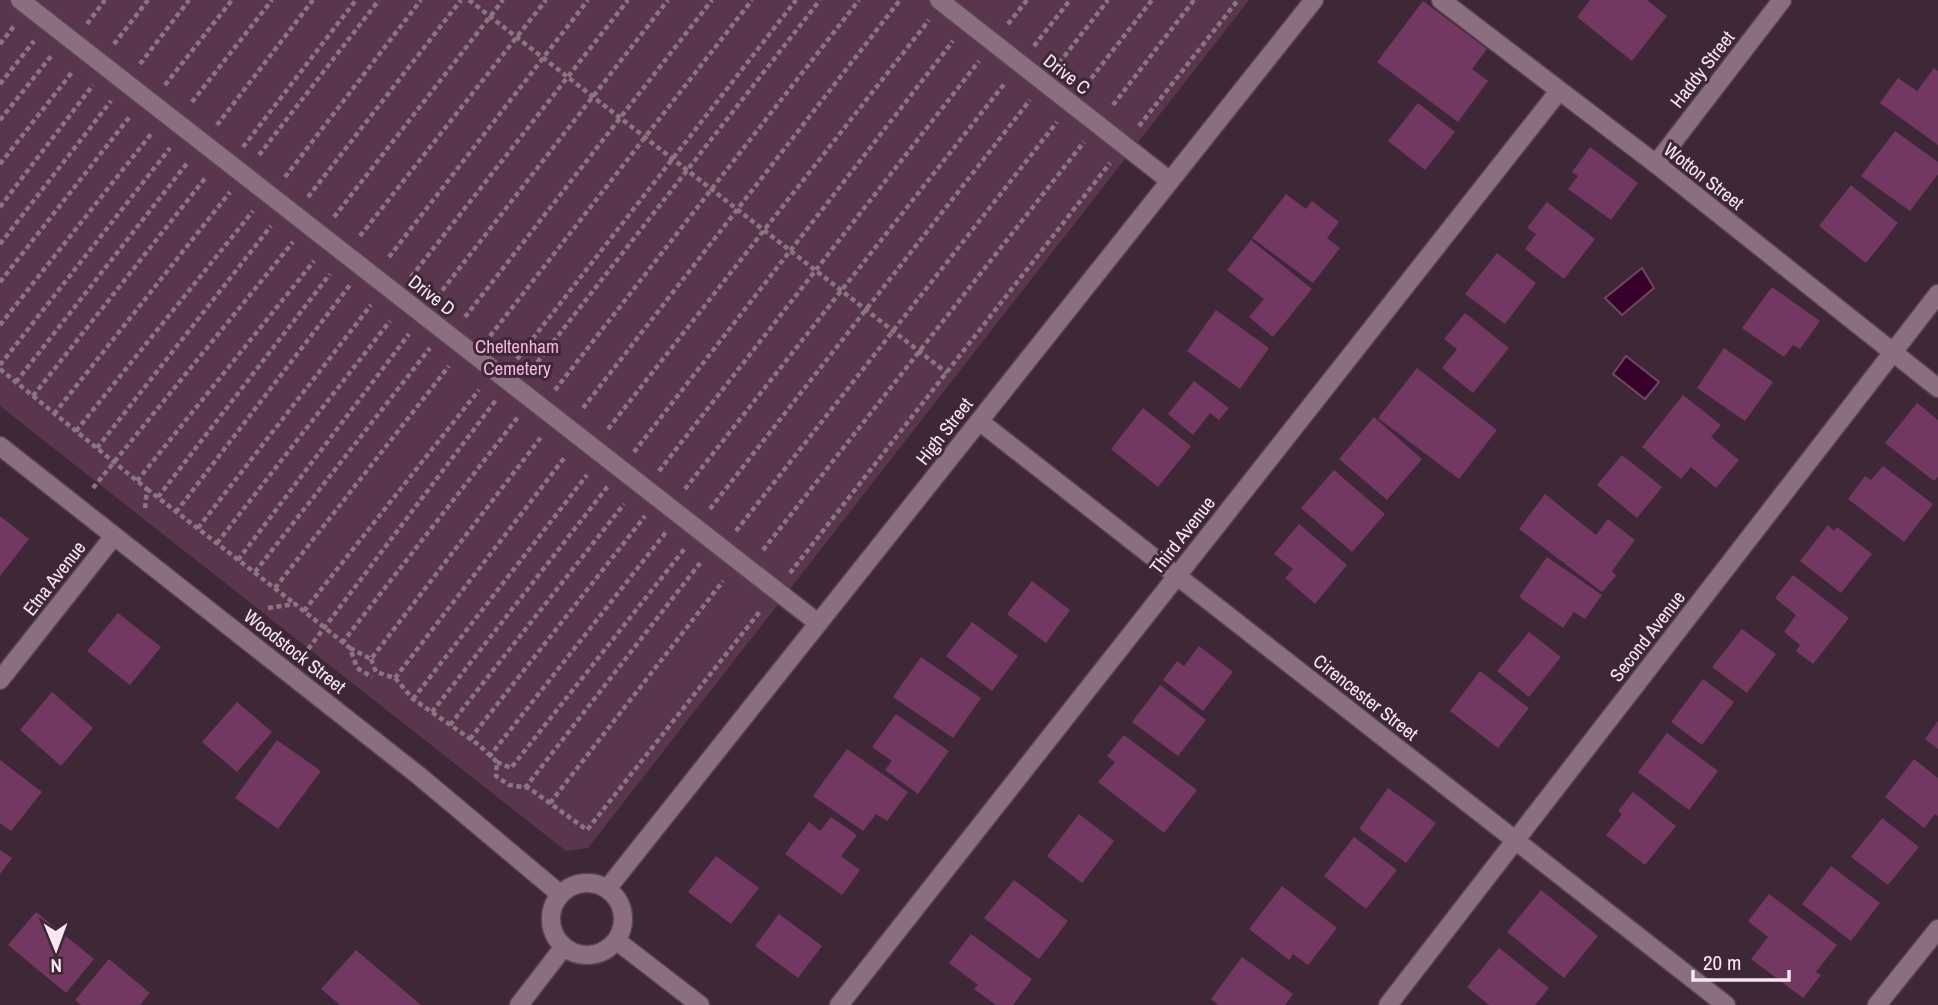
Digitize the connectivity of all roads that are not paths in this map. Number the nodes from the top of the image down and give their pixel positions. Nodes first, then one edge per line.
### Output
1 (20, 0) edge
2 (1314, 0) edge
3 (1441, 0) edge
4 (1782, 0) edge
5 (940, 1) edge
6 (1559, 91) junction
7 (1656, 164) junction
8 (1170, 181) junction
9 (1938, 293) edge
10 (1892, 352) junction
11 (1938, 388) edge
12 (979, 421) junction
13 (0, 446) edge
14 (114, 536) junction
15 (1177, 574) junction
16 (818, 623) junction
17 (0, 680) edge
18 (1515, 842) junction
19 (607, 889) junction
20 (560, 894) junction
21 (1938, 929) edge
22 (617, 941) junction
23 (564, 947) junction
24 (519, 1005) edge
25 (700, 1005) edge
26 (839, 1005) edge
27 (1388, 1005) edge
28 (1727, 1005) edge
29 (1877, 1005) edge

1 - 16 street, Drive D
2 - 8 street, High Street
3 - 6 street, Wotton Street
4 - 7 street, Haddy Street
5 - 8 street, Drive C
6 - 7 street, Wotton Street
6 - 15 street, Third Avenue
7 - 10 street, Wotton Street
8 - 12 street, High Street
9 - 10 street, Second Avenue
10 - 11 street, Wotton Street
10 - 18 street, Second Avenue
12 - 15 street, Cirencester Street
12 - 16 street, High Street
13 - 14 street, Woodstock Street
14 - 17 street, Etna Avenue
14 - 20 street, Woodstock Street
15 - 18 street, Cirencester Street
15 - 26 street, Third Avenue
16 - 19 street, High Street
18 - 27 street, Second Avenue
18 - 28 street, Cirencester Street
19 - 20 street
19 - 22 street
20 - 23 street
21 - 29 street
22 - 23 street
22 - 25 street
23 - 24 street

